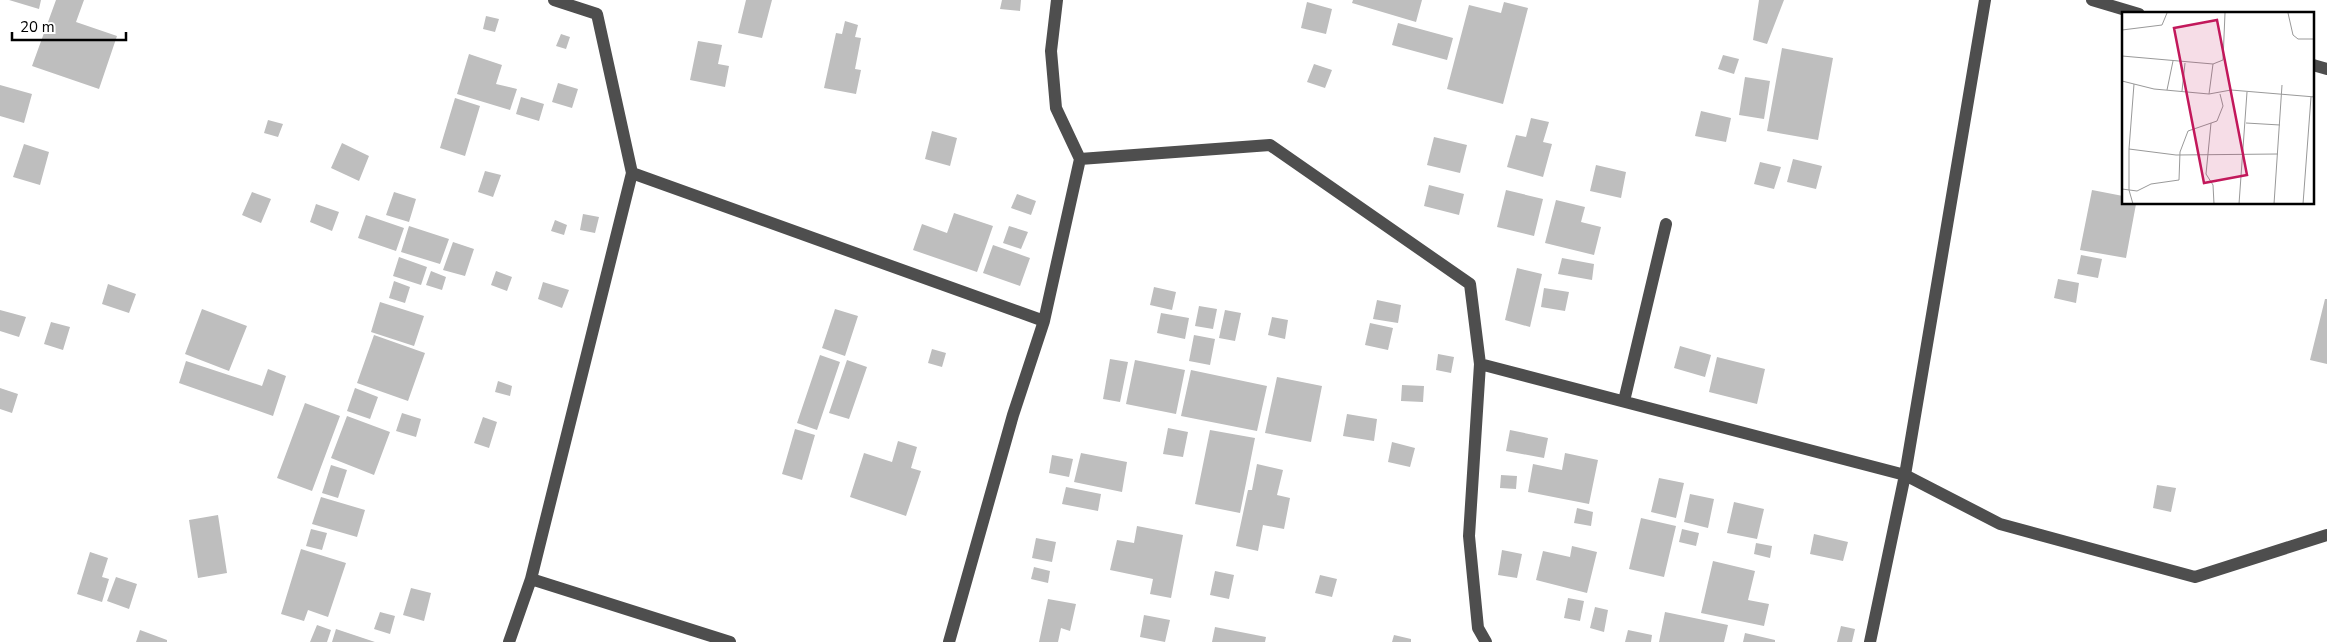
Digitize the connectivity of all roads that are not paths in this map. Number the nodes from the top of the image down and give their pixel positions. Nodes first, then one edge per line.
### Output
1 (554, 0) edge
2 (1057, 0) edge
3 (1985, 0) edge
4 (2092, 0) edge
5 (2132, 12) edge
6 (2314, 65) edge
7 (2327, 69) edge
8 (1080, 159) junction
9 (632, 173) junction
10 (1666, 224) dead end
11 (1044, 321) junction
12 (1480, 364) junction
13 (1624, 401) junction
14 (1905, 475) junction
15 (2327, 535) edge
16 (532, 579) junction
17 (509, 642) edge
18 (730, 642) edge
19 (949, 642) edge
20 (1486, 642) edge
21 (1870, 642) edge

1 - 9 street
2 - 8 street
3 - 14 street
4 - 5 street
6 - 7 street
8 - 11 street
8 - 12 street
9 - 11 street
9 - 16 street
10 - 13 street
11 - 19 street
12 - 13 street
12 - 20 street
13 - 14 street
14 - 15 street
14 - 21 street
16 - 17 street
16 - 18 street

